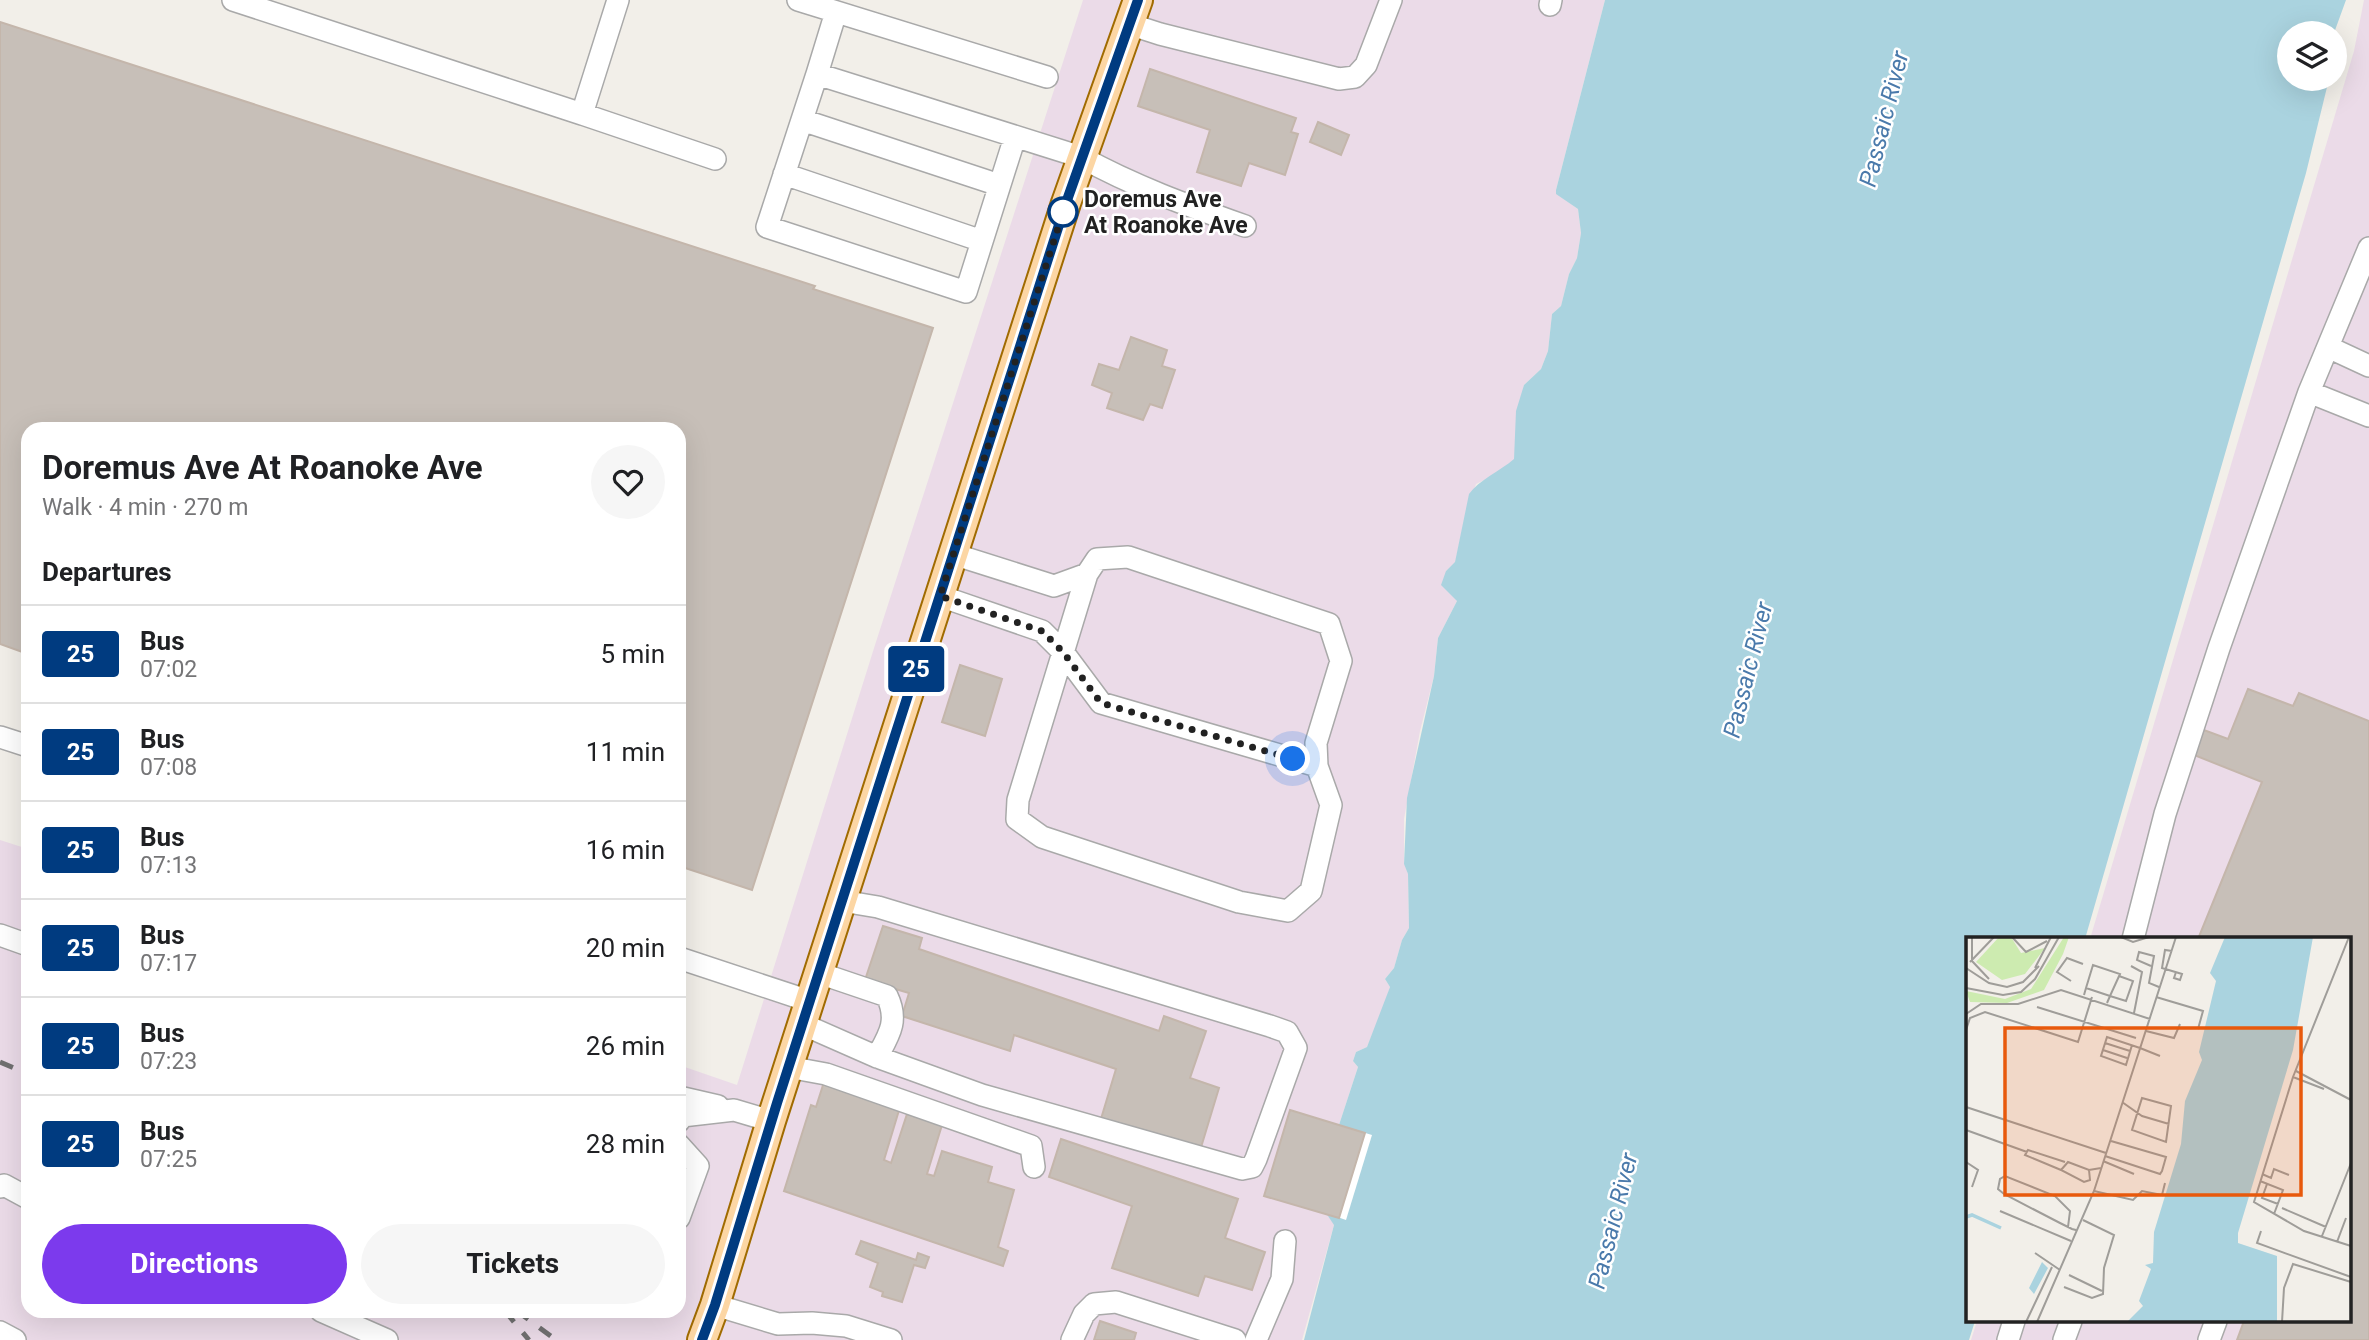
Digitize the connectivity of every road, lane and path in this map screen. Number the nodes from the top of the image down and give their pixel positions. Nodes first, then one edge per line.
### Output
1 (233, 0) edge
2 (618, 0) edge
3 (798, 0) edge
4 (1391, 0) edge
5 (836, 12) junction
6 (1134, 12) edge
7 (817, 74) junction
8 (1047, 77) dead end
9 (582, 114) junction
10 (802, 120) junction
11 (1015, 136) junction
12 (1082, 158) junction
13 (715, 159) dead end
14 (784, 174) junction
15 (999, 185) junction
16 (1245, 226) dead end
17 (982, 241) junction
18 (2369, 248) edge
19 (2328, 347) junction
20 (2369, 366) edge
21 (2309, 392) junction
22 (2369, 416) edge
23 (953, 554) junction
24 (1087, 574) junction
25 (940, 596) junction
26 (1063, 652) junction
27 (0, 737) edge
28 (21, 744) edge
29 (1317, 766) junction
30 (842, 901) junction
31 (0, 935) edge
32 (2134, 937) edge
33 (21, 942) edge
34 (686, 961) edge
35 (819, 973) junction
36 (806, 1012) junction
37 (877, 1057) junction
38 (788, 1067) junction
39 (686, 1099) edge
40 (734, 1110) junction
41 (686, 1116) edge
42 (771, 1121) junction
43 (686, 1153) edge
44 (1034, 1167) dead end
45 (0, 1187) edge
46 (21, 1194) edge
47 (686, 1199) edge
48 (1285, 1241) dead end
49 (715, 1305) junction
50 (337, 1318) edge
51 (2014, 1322) edge
52 (2071, 1322) edge
53 (2216, 1322) edge
54 (0, 1332) edge
55 (16, 1340) edge
56 (387, 1340) edge
57 (702, 1340) edge
58 (891, 1340) edge
59 (1072, 1340) edge
60 (1236, 1340) edge
61 (1256, 1340) edge
62 (2008, 1340) edge
63 (2064, 1340) edge
64 (2209, 1340) edge

1 - 9 street
2 - 9 street
3 - 5 street
4 - 6 street
5 - 7 street
5 - 8 street
6 - 12 main road
7 - 10 street
7 - 11 street
9 - 13 street
10 - 14 street
10 - 15 street
11 - 12 street
11 - 15 street
12 - 16 street
12 - 23 main road
14 - 17 street
14 - 17 street
15 - 17 street
18 - 19 street
19 - 20 street
19 - 21 street
21 - 22 street
21 - 32 street
23 - 24 street
23 - 25 main road
24 - 26 street
24 - 29 street
25 - 26 street
25 - 30 main road
26 - 29 street
26 - 29 street
27 - 28 street
30 - 35 main road
30 - 37 street
31 - 33 street
34 - 36 street
35 - 36 main road
35 - 37 street
36 - 37 street
36 - 38 main road
38 - 42 main road
38 - 44 street
39 - 40 street
40 - 41 street
40 - 42 street
42 - 49 main road
43 - 47 street
45 - 46 street
48 - 61 street
49 - 57 main road
49 - 58 street
50 - 56 street
51 - 62 street
52 - 63 street
53 - 64 street
54 - 55 street
59 - 60 street

